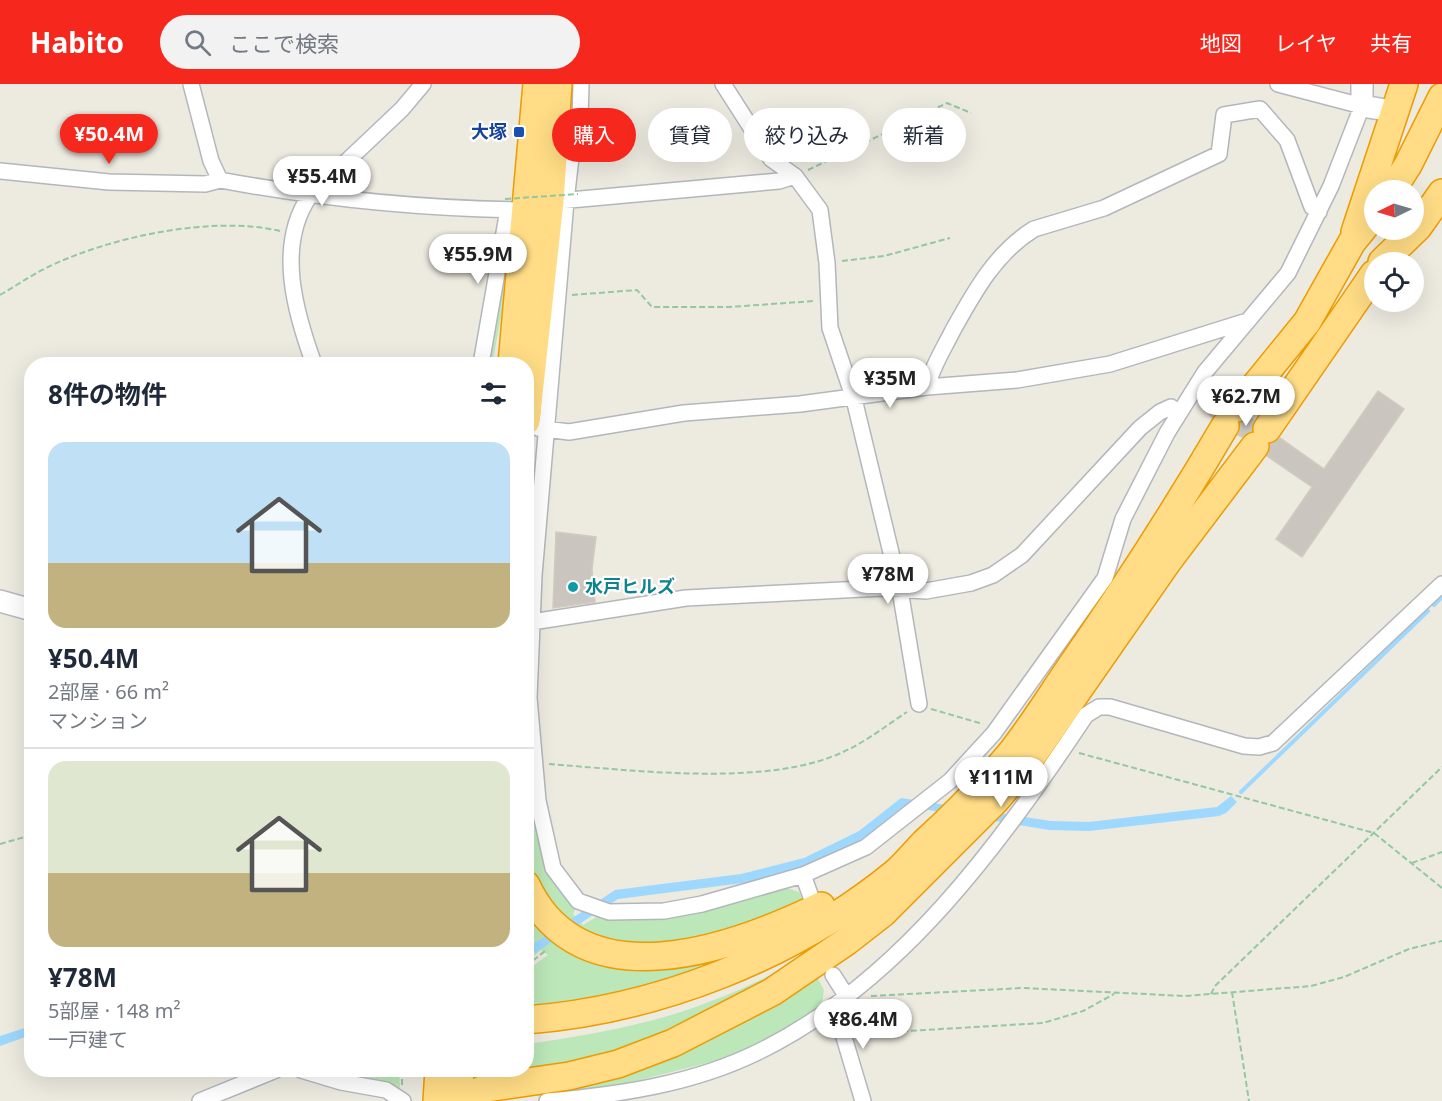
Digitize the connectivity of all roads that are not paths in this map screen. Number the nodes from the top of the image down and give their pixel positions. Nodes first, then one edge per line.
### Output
1 (191, 84) edge
2 (423, 84) edge
3 (537, 84) edge
4 (558, 84) edge
5 (581, 84) edge
6 (723, 84) edge
7 (1278, 84) edge
8 (1362, 84) edge
9 (1404, 84) edge
10 (1442, 97) edge
11 (1362, 106) junction
12 (1386, 110) tunnel mouth
13 (1442, 132) edge
14 (0, 171) edge
15 (795, 176) junction
16 (220, 180) junction
17 (1398, 180) edge
18 (1416, 180) edge
19 (1442, 193) edge
20 (309, 197) junction
21 (539, 202) junction
22 (1319, 212) junction
23 (1364, 227) edge
24 (1352, 242) junction
25 (1393, 252) edge
26 (1364, 289) edge
27 (1245, 322) junction
28 (312, 357) edge
29 (484, 357) edge
30 (513, 357) edge
31 (927, 387) junction
32 (854, 399) junction
33 (1180, 412) junction
34 (536, 425) edge
35 (534, 577) edge
36 (1442, 584) edge
37 (900, 590) junction
38 (0, 601) edge
39 (24, 608) edge
40 (534, 622) edge
41 (919, 704) road end
42 (534, 807) edge
43 (921, 846) junction
44 (803, 875) junction
45 (916, 877) junction
46 (534, 897) edge
47 (811, 897) dead end
48 (833, 975) dead end
49 (841, 1002) junction
50 (534, 1019) edge
51 (534, 1034) edge
52 (259, 1077) edge
53 (324, 1077) edge
54 (426, 1077) edge
55 (439, 1077) edge
56 (460, 1077) edge
57 (200, 1101) edge
58 (403, 1101) edge
59 (426, 1101) edge
60 (437, 1101) edge
61 (459, 1101) edge
62 (547, 1101) edge
63 (863, 1101) edge

1 - 16 street
2 - 20 street
3 - 21 highway
4 - 21 highway
5 - 21 street
6 - 15 street
7 - 11 street
8 - 11 street
9 - 24 highway
10 - 17 highway
11 - 12 street
11 - 22 street
13 - 18 highway
14 - 16 street
15 - 21 street
15 - 32 street
16 - 20 street
19 - 25 highway
20 - 21 street
20 - 28 street
21 - 29 street
21 - 30 highway
21 - 34 highway
21 - 34 street
22 - 27 street
22 - 31 street
23 - 24 highway
24 - 43 highway
26 - 45 highway
27 - 31 street
27 - 33 street
31 - 32 street
32 - 34 street
32 - 37 street
33 - 37 street
33 - 44 street
34 - 35 street
36 - 49 street
37 - 40 street
37 - 41 street
38 - 39 street
42 - 44 street
43 - 46 highway
43 - 50 highway
44 - 47 street
45 - 51 highway
45 - 61 highway
48 - 49 street
49 - 62 street
49 - 63 street
52 - 57 street
53 - 58 street
54 - 59 highway
55 - 60 highway
56 - 61 highway

